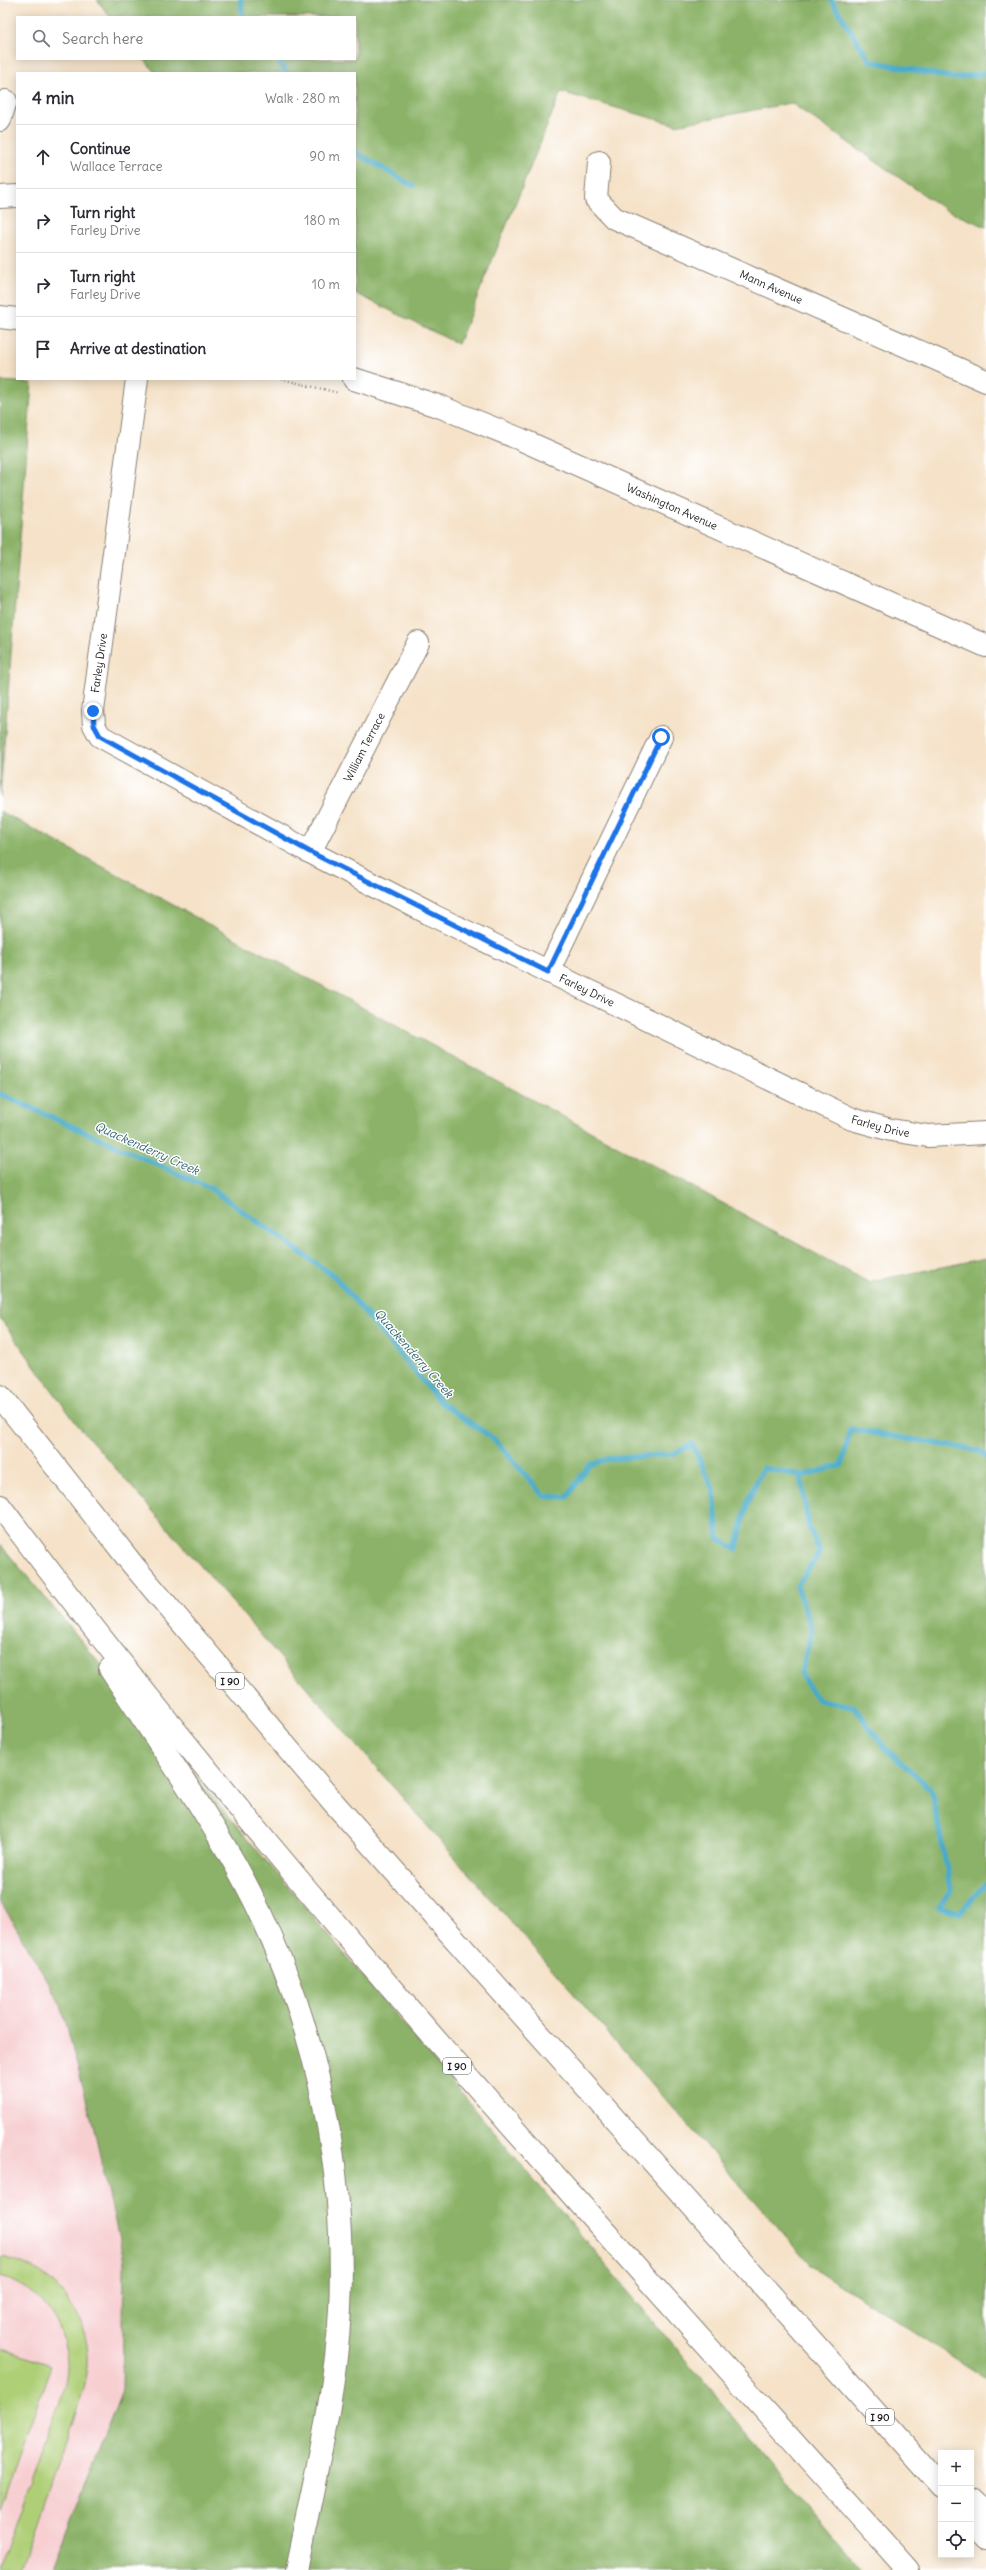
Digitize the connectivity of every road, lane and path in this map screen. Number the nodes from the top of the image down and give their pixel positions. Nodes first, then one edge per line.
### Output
1 (599, 162) dead end
2 (16, 196) edge
3 (0, 197) edge
4 (0, 317) edge
5 (16, 319) edge
6 (137, 380) edge
7 (356, 380) edge
8 (986, 381) edge
9 (418, 643) dead end
10 (986, 646) edge
11 (661, 737) dead end
12 (310, 852) junction
13 (548, 972) junction
14 (986, 1133) edge
15 (0, 1396) edge
16 (0, 1506) edge
17 (28, 1544) junction
18 (818, 2349) junction
19 (938, 2466) edge
20 (938, 2483) edge
21 (974, 2502) edge
22 (986, 2514) edge
23 (973, 2522) edge
24 (986, 2536) edge
25 (296, 2570) edge
26 (908, 2570) edge

1 - 8 main road, Mann Avenue
2 - 3 main road
4 - 5 main road
6 - 12 main road, Farley Drive
7 - 10 main road, Washington Avenue
9 - 12 main road, William Terrace
11 - 13 main road
12 - 13 main road, Farley Drive
13 - 14 main road, Farley Drive
15 - 18 main road, I 90
16 - 17 main road, I 90
17 - 25 main road
17 - 26 main road, I 90
18 - 19 main road
18 - 20 main road, I 90
21 - 22 main road
23 - 24 main road

